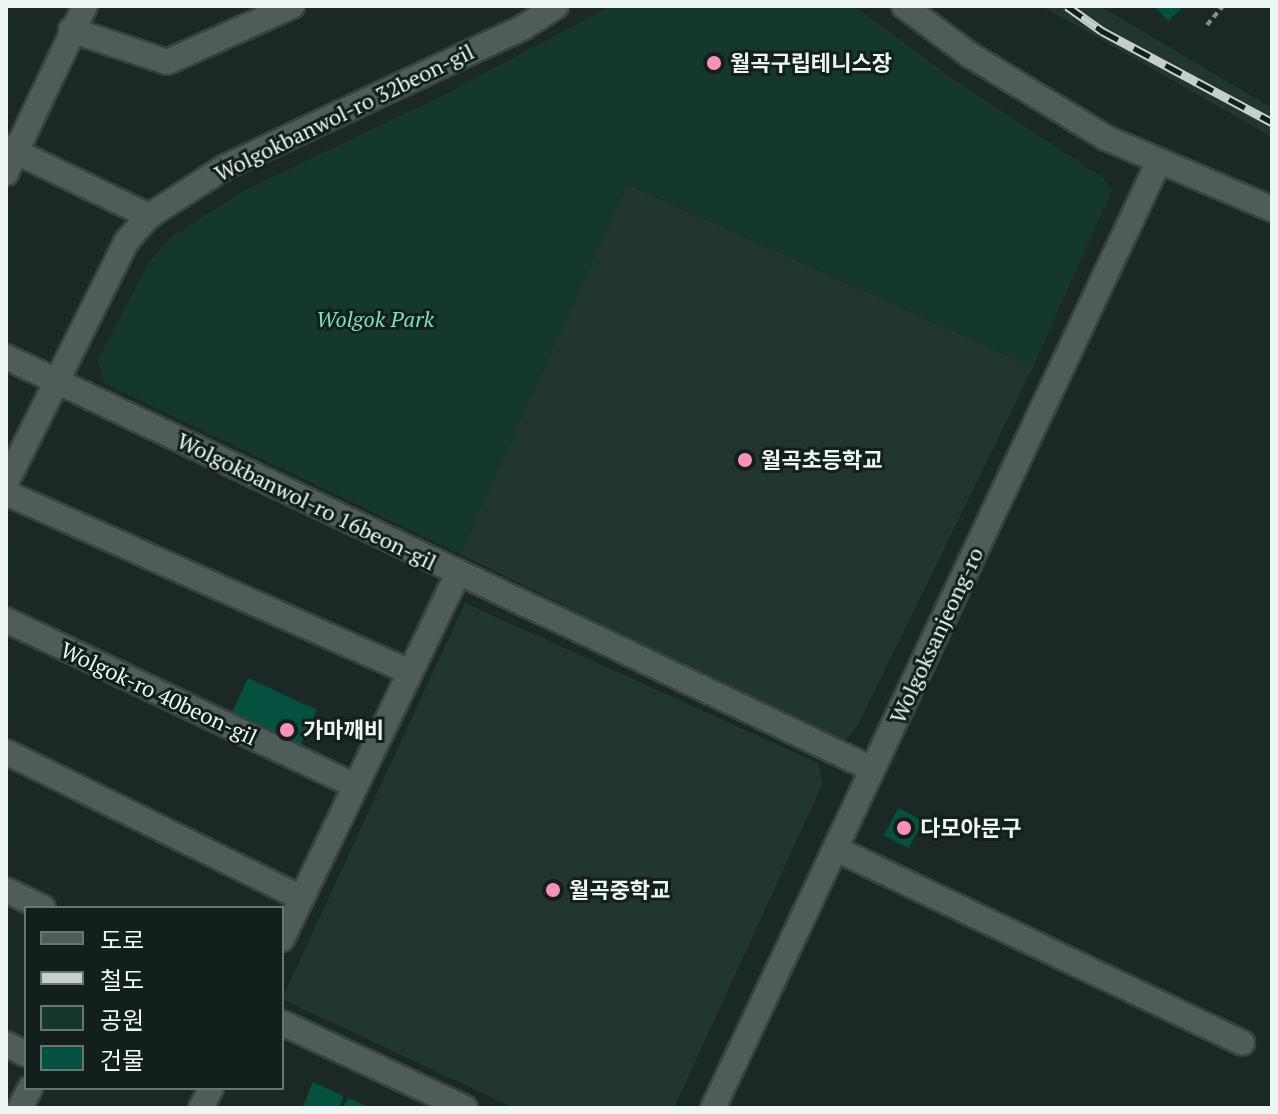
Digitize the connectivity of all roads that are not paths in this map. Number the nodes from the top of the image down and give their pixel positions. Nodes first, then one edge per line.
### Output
1 (85, 6) edge
2 (292, 6) edge
3 (556, 6) edge
4 (904, 6) edge
5 (71, 30) junction
6 (9, 158) edge
7 (1159, 161) junction
8 (1272, 209) edge
9 (149, 216) junction
10 (6, 357) edge
11 (57, 380) junction
12 (6, 483) edge
13 (6, 493) edge
14 (458, 574) junction
15 (6, 620) edge
16 (410, 672) junction
17 (6, 752) edge
18 (872, 769) junction
19 (356, 786) junction
20 (836, 849) junction
21 (6, 890) edge
22 (302, 898) junction
23 (39, 906) edge
24 (284, 935) edge
25 (284, 1024) edge
26 (1242, 1043) dead end
27 (6, 1044) edge
28 (24, 1053) edge
29 (29, 1090) edge
30 (210, 1090) edge
31 (20, 1108) edge
32 (201, 1108) edge
33 (465, 1108) edge
34 (713, 1108) edge

1 - 5 street
2 - 5 street
3 - 9 street, Wolgokbanwol-ro 32beon-gil
4 - 7 street
5 - 6 street
6 - 9 street
7 - 8 street
7 - 18 street, Wolgoksanjeong-ro
9 - 11 street, Wolgokbanwol-ro 32beon-gil
10 - 11 street, Wolgokbanwol-ro 16beon-gil
11 - 12 street, Wolgokbanwol-ro 32beon-gil
11 - 14 street, Wolgokbanwol-ro 16beon-gil
13 - 16 street
14 - 16 street, Wolgokbanwol-ro 16beon-gil
14 - 18 street
15 - 19 street, Wolgok-ro 40beon-gil
16 - 19 street, Wolgokbanwol-ro 16beon-gil
17 - 22 street
18 - 20 street, Wolgoksanjeong-ro
19 - 22 street, Wolgokbanwol-ro 16beon-gil
20 - 26 street
20 - 34 street, Wolgoksanjeong-ro
21 - 23 street
22 - 24 street, Wolgokbanwol-ro 16beon-gil
25 - 33 street
27 - 28 street
29 - 31 street
30 - 32 street

